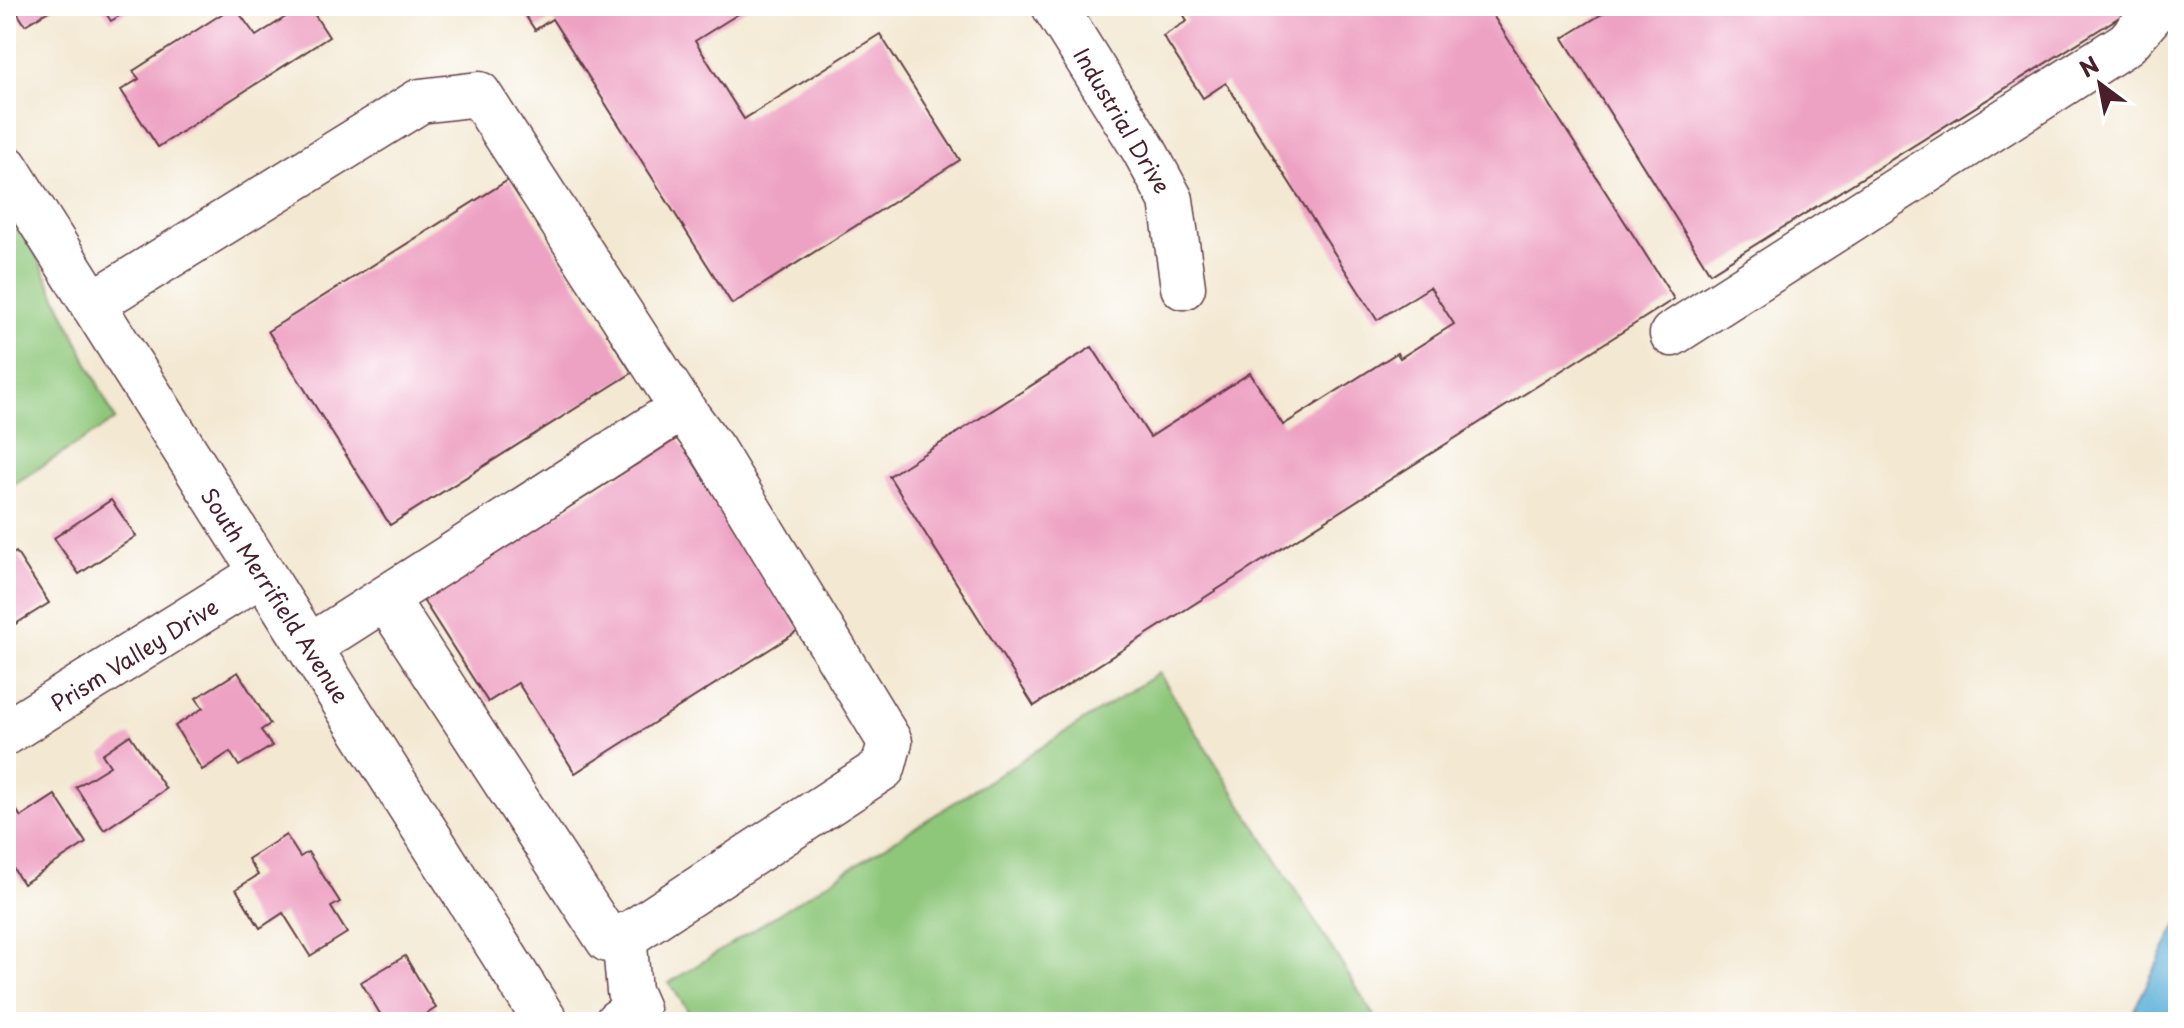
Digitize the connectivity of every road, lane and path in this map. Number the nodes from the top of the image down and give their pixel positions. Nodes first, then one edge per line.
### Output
1 (1054, 6) edge
2 (2155, 6) edge
3 (6, 167) edge
4 (1183, 287) dead end
5 (92, 304) junction
6 (1672, 334) dead end
7 (682, 408) junction
8 (261, 574) junction
9 (386, 599) junction
10 (309, 647) junction
11 (6, 733) edge
12 (624, 935) junction
13 (546, 1022) edge
14 (617, 1022) edge

1 - 4 street, Industrial Drive
2 - 6 street
3 - 5 street, South Merrifield Avenue
5 - 7 street
5 - 8 street, South Merrifield Avenue
7 - 9 street
7 - 12 street
8 - 10 street, South Merrifield Avenue
8 - 11 street, Prism Valley Drive
9 - 10 street
9 - 12 street
10 - 13 street, South Merrifield Avenue
12 - 14 street

